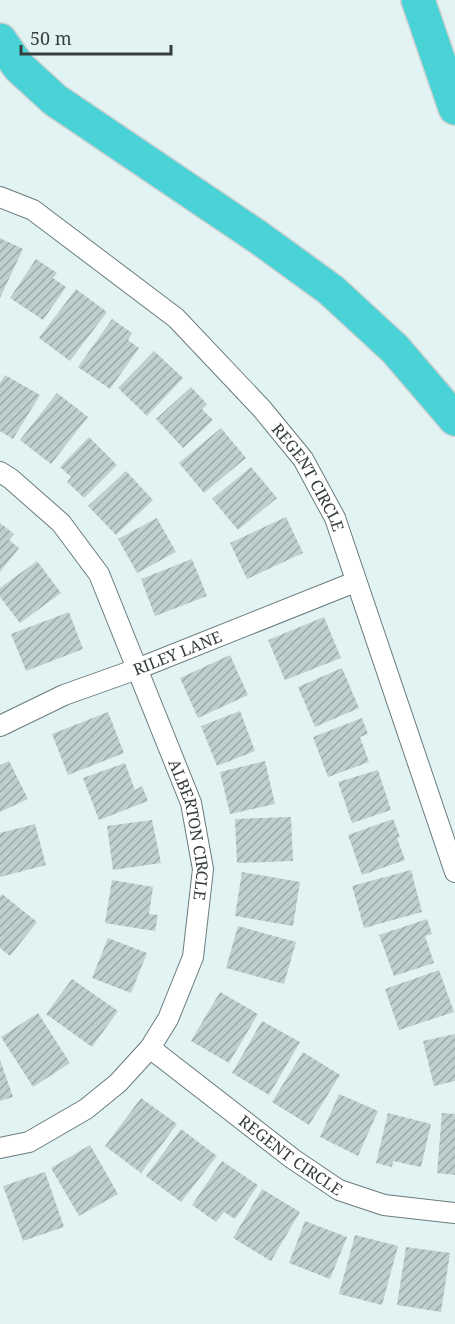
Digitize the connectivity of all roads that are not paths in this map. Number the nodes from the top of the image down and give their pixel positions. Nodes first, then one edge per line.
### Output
1 (397, 0) edge
2 (418, 0) edge
3 (0, 40) edge
4 (453, 102) edge
5 (0, 197) edge
6 (455, 419) edge
7 (0, 472) edge
8 (355, 582) junction
9 (137, 669) junction
10 (0, 726) edge
11 (455, 872) edge
12 (150, 1048) junction
13 (0, 1148) edge
14 (455, 1213) edge

1 - 4 highway
2 - 4 highway
3 - 6 highway
5 - 8 street, REGENT CIRCLE
7 - 9 street, ALBERTON CIRCLE
8 - 9 street, RILEY LANE
8 - 11 street, REGENT CIRCLE
9 - 10 street, RILEY LANE
9 - 12 street, ALBERTON CIRCLE
12 - 13 street, ALBERTON CIRCLE
12 - 14 street, REGENT CIRCLE

